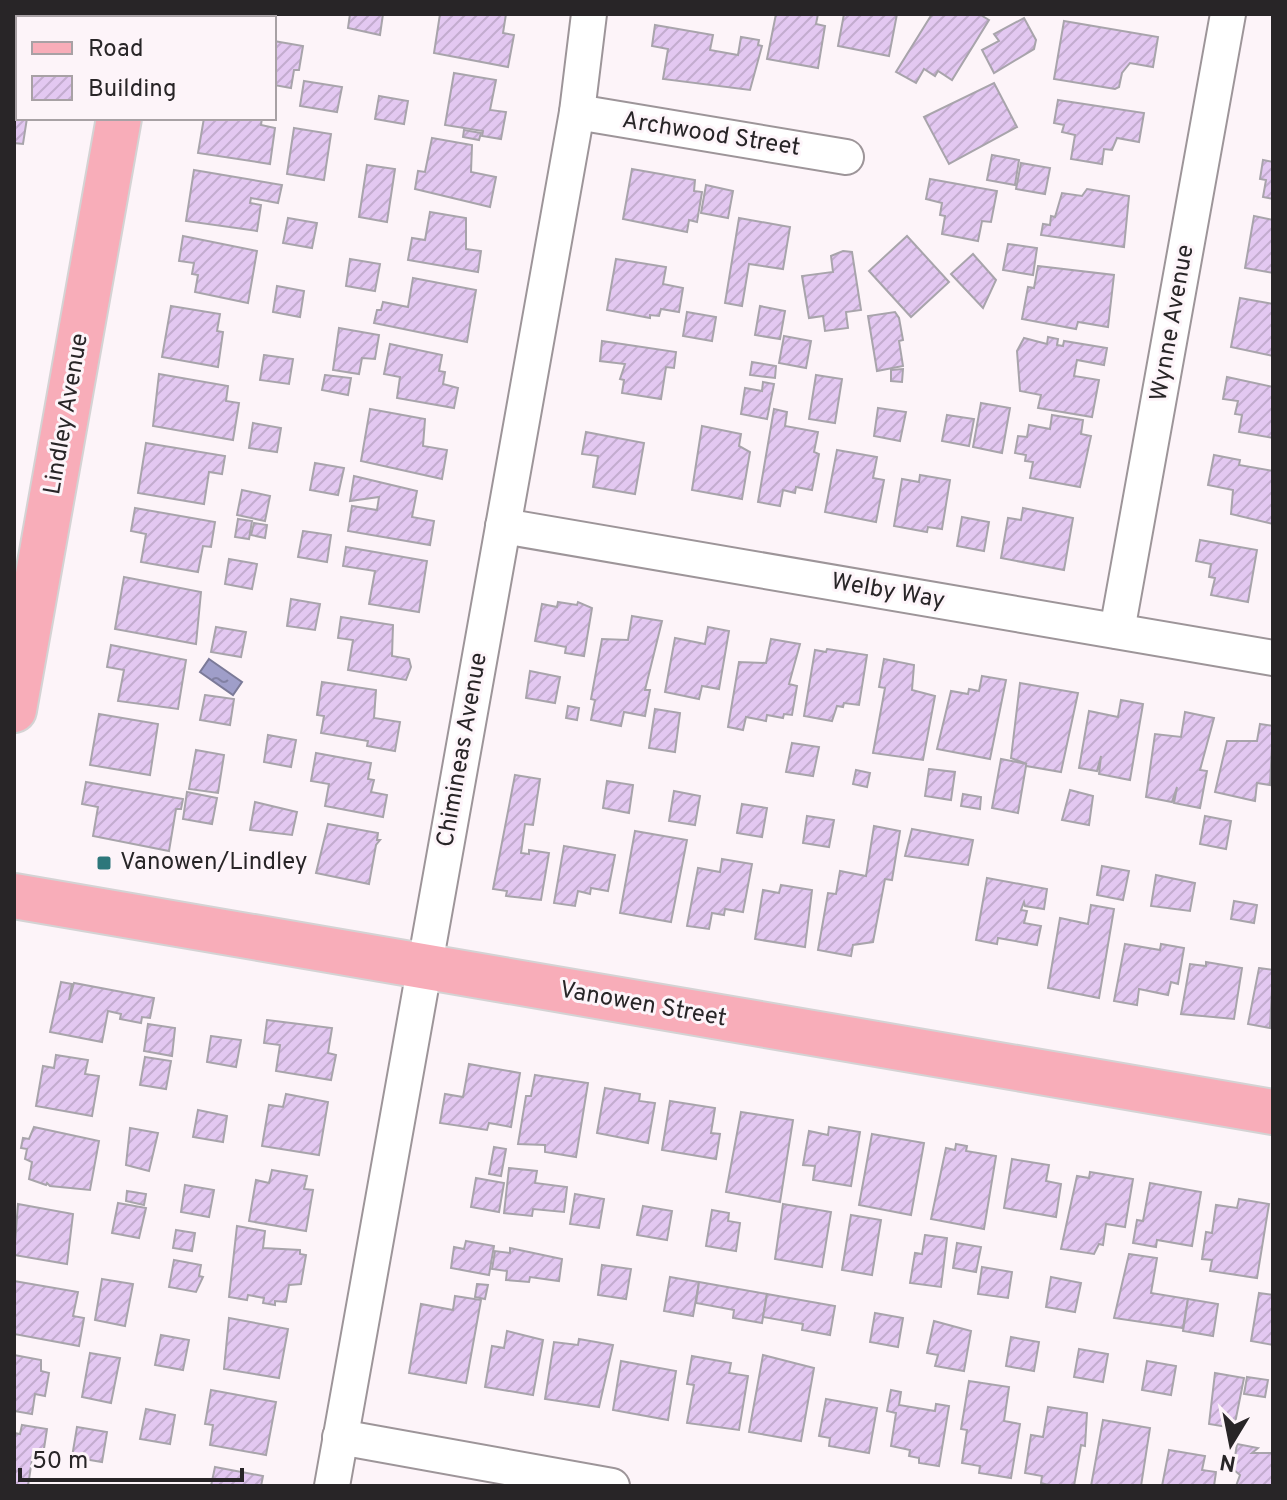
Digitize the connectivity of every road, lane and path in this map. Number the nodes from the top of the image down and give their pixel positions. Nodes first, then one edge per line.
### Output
1 (589, 14) edge
2 (1228, 14) edge
3 (577, 112) junction
4 (119, 120) edge
5 (846, 157) dead end
6 (503, 526) junction
7 (1117, 631) junction
8 (1273, 658) edge
9 (14, 710) edge
10 (14, 896) edge
11 (425, 968) junction
12 (1273, 1112) edge
13 (340, 1437) junction
14 (332, 1486) edge
15 (612, 1486) edge

1 - 3 street, Chimineas Avenue
2 - 7 street, Wynne Avenue
3 - 5 street, Archwood Street
3 - 6 street, Chimineas Avenue
4 - 9 main road, Lindley Avenue
6 - 7 street, Welby Way
6 - 11 street, Chimineas Avenue
7 - 8 street, Welby Way
10 - 11 main road, Vanowen Street
11 - 12 main road, Vanowen Street
11 - 13 street, Chimineas Avenue
13 - 14 street, Chimineas Avenue
13 - 15 street

